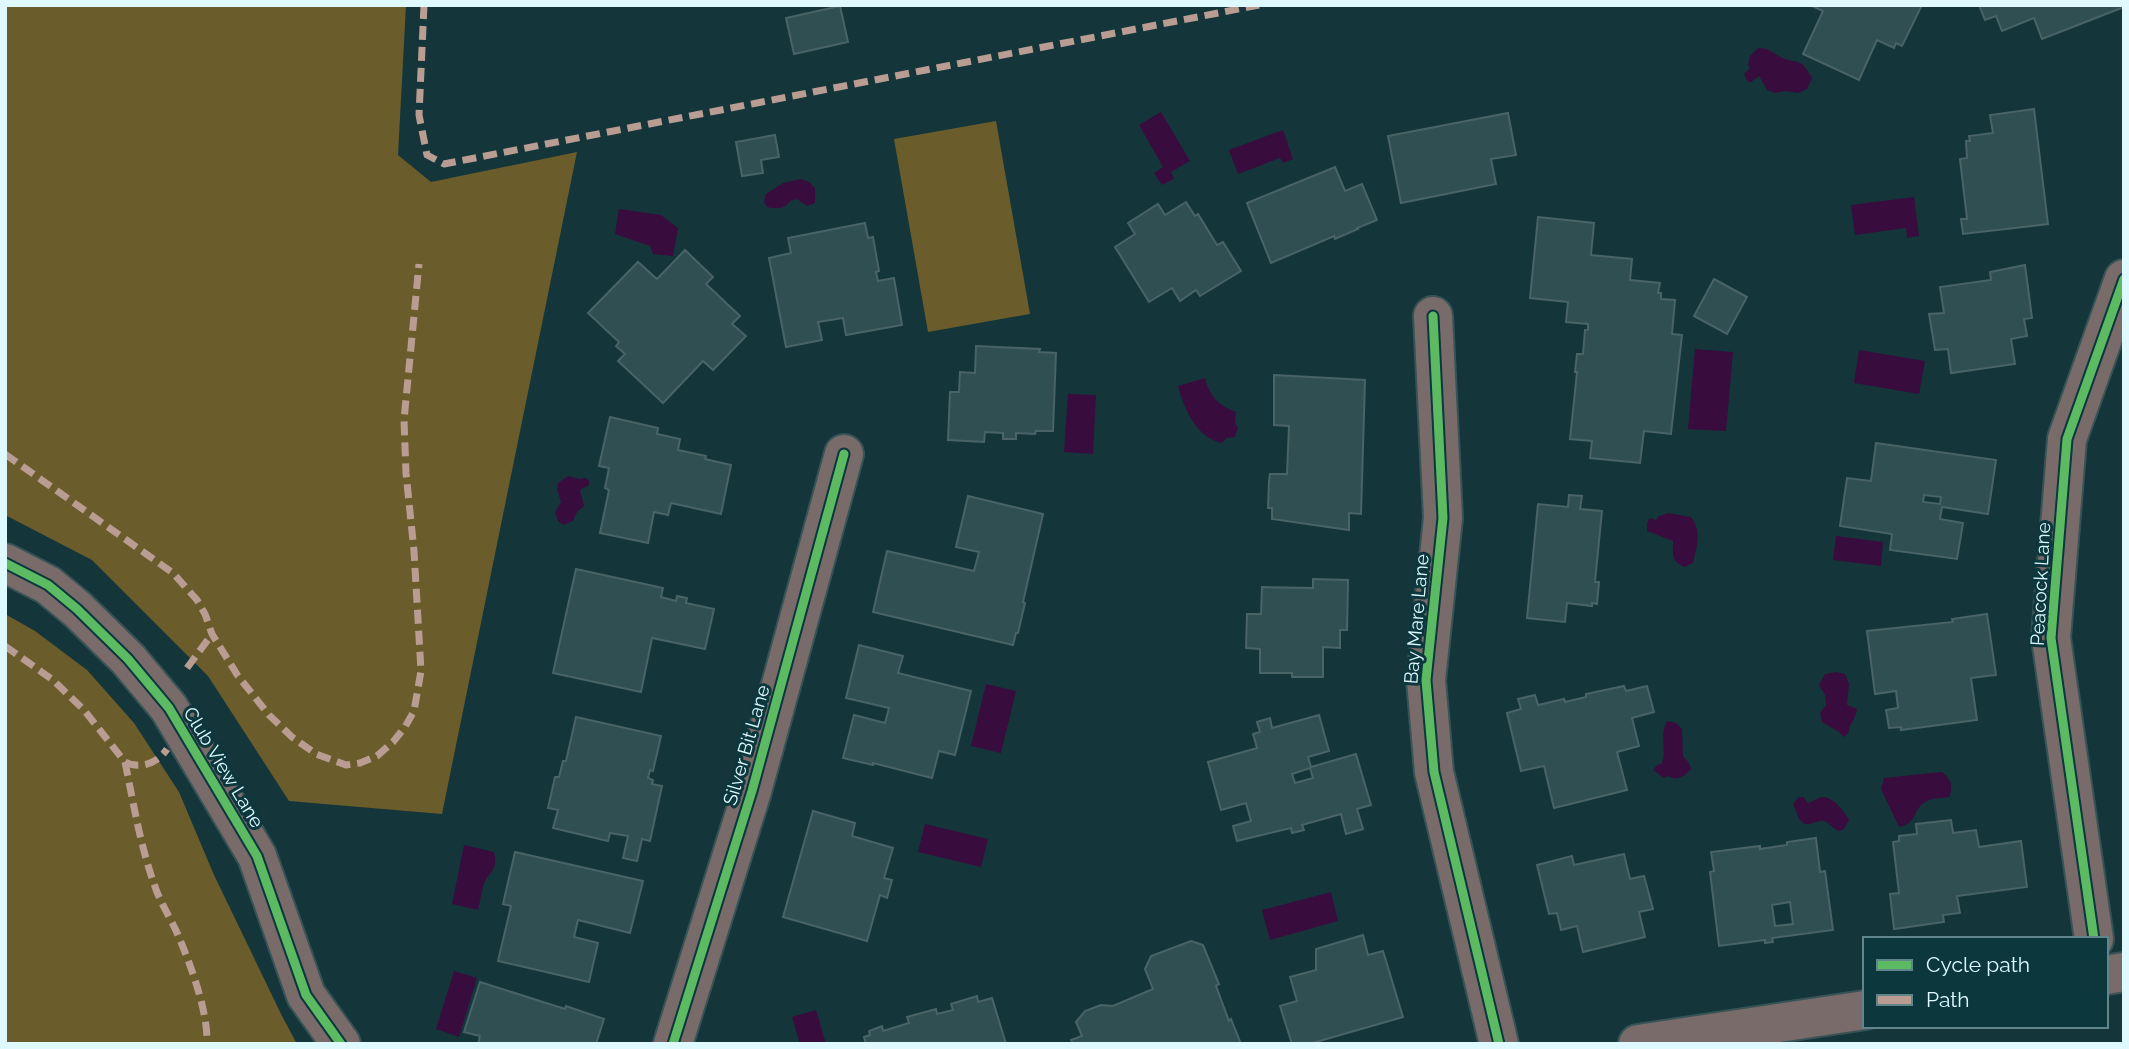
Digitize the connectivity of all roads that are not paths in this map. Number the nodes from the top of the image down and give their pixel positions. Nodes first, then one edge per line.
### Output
1 (2124, 279) edge
2 (1433, 316) dead end
3 (844, 454) dead end
4 (5, 563) edge
5 (2094, 937) edge
6 (1863, 1010) edge
7 (341, 1044) edge
8 (673, 1044) edge
9 (1499, 1044) edge
10 (1638, 1044) edge

1 - 5 street, Peacock Lane
2 - 9 street, Bay Mare Lane
3 - 8 street, Silver Bit Lane
4 - 7 street, Club View Lane
6 - 10 street

